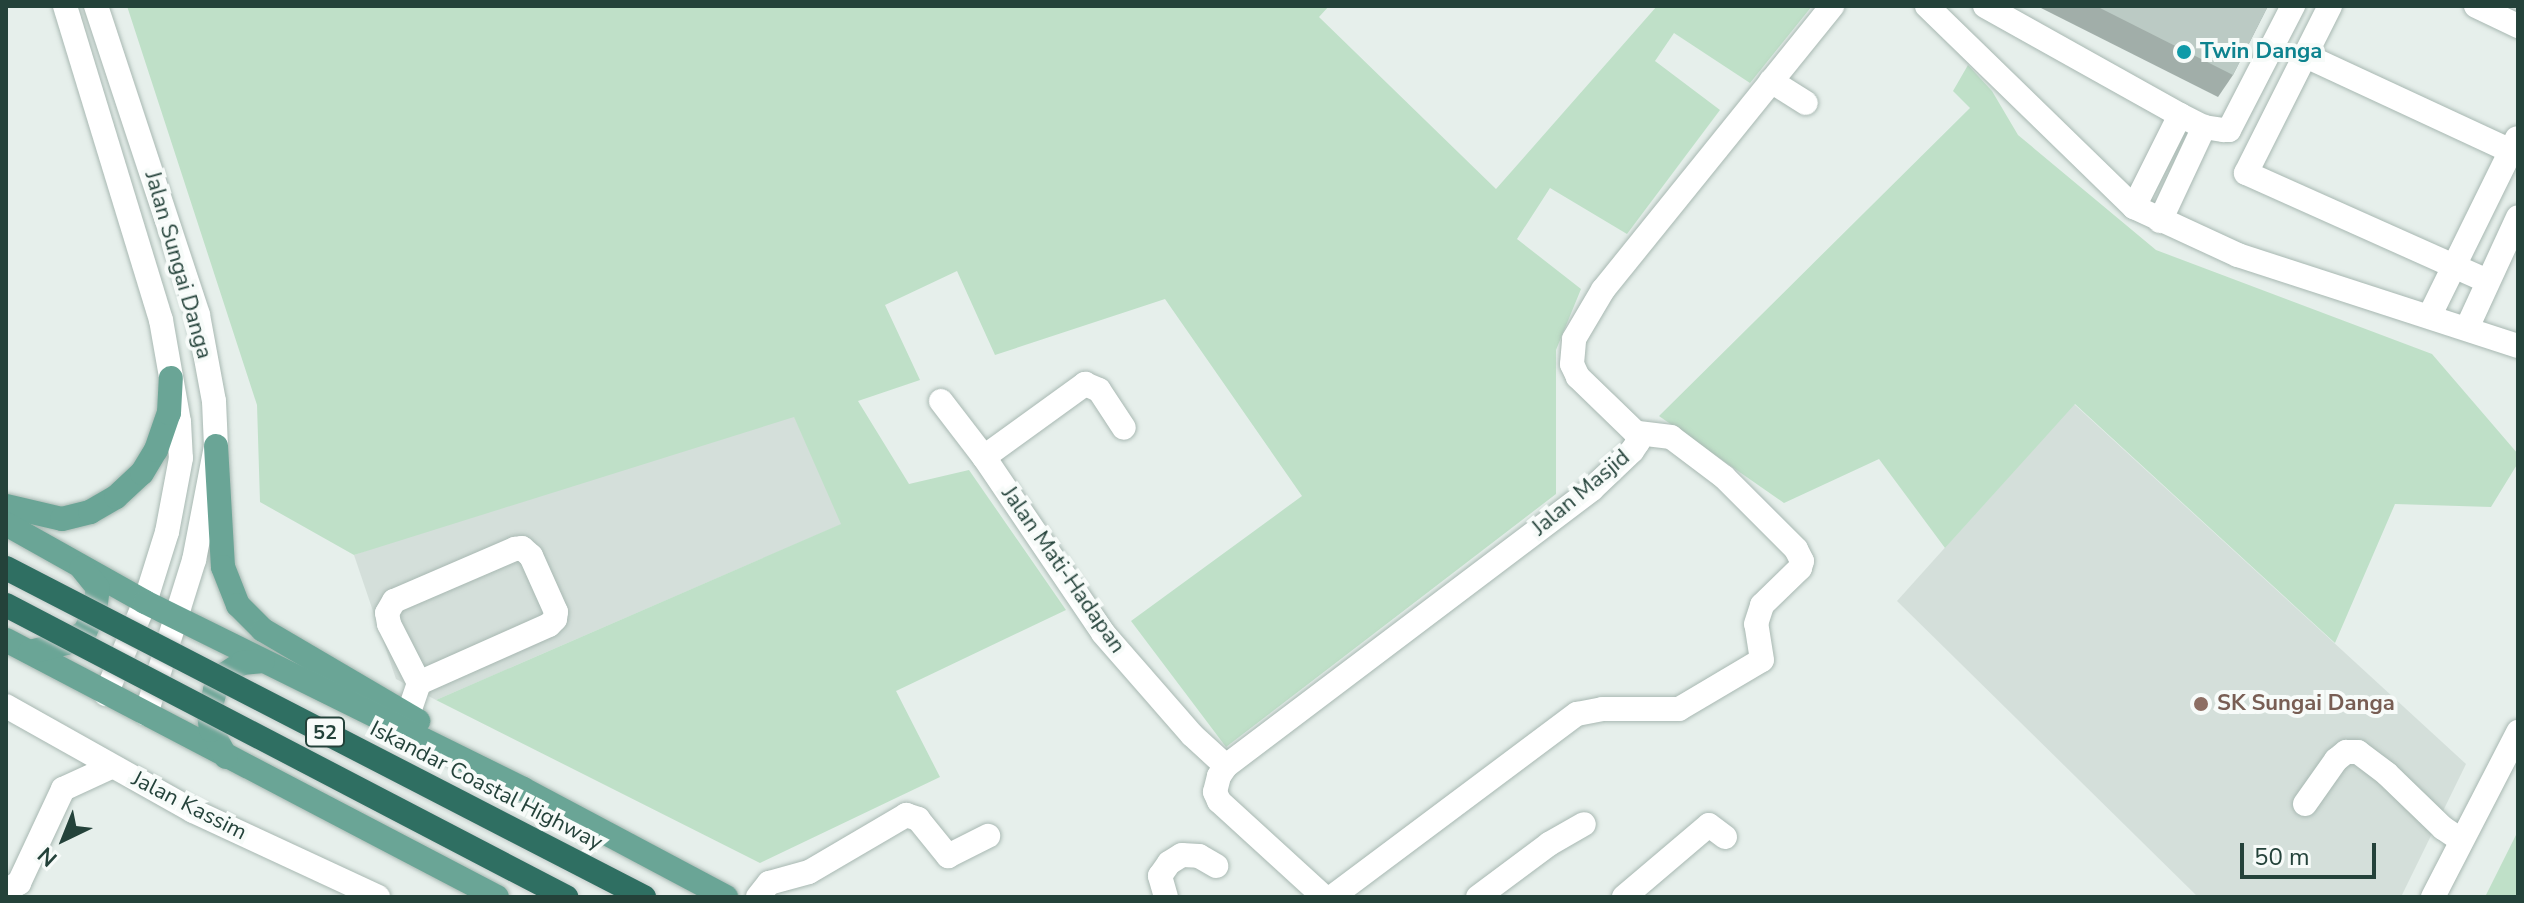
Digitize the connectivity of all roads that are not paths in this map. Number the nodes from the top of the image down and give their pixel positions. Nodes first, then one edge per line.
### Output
1 (65, 6) edge
2 (96, 6) edge
3 (1832, 6) edge
4 (1927, 6) edge
5 (1985, 6) edge
6 (2293, 6) edge
7 (2330, 6) edge
8 (2476, 6) edge
9 (2518, 26) edge
10 (2304, 55) junction
11 (1771, 81) junction
12 (1806, 103) dead end
13 (2180, 115) junction
14 (2204, 127) junction
15 (2514, 144) edge
16 (2134, 207) junction
17 (2518, 217) edge
18 (2160, 221) junction
19 (2454, 266) junction
20 (2487, 281) junction
21 (2430, 315) junction
22 (2467, 328) junction
23 (2518, 346) edge
24 (171, 378) junction
25 (941, 401) dead end
26 (1124, 428) dead end
27 (1636, 433) junction
28 (216, 446) junction
29 (984, 457) junction
30 (6, 506) edge
31 (6, 524) edge
32 (64, 555) junction
33 (6, 568) edge
34 (145, 602) junction
35 (6, 605) edge
36 (176, 618) junction
37 (6, 640) edge
38 (30, 652) junction
39 (263, 661) junction
40 (419, 683) junction
41 (106, 694) junction
42 (6, 706) edge
43 (146, 714) junction
44 (408, 715) junction
45 (2518, 732) edge
46 (226, 757) junction
47 (1226, 766) junction
48 (111, 767) junction
49 (523, 789) junction
50 (2305, 804) dead end
51 (1584, 824) dead end
52 (988, 836) dead end
53 (1725, 837) dead end
54 (2461, 840) junction
55 (1216, 866) dead end
56 (6, 890) edge
57 (378, 897) edge
58 (497, 897) edge
59 (566, 897) edge
60 (644, 897) edge
61 (726, 897) edge
62 (758, 897) edge
63 (1166, 897) edge
64 (1324, 897) edge
65 (1332, 897) edge
66 (1478, 897) edge
67 (1624, 897) edge
68 (2433, 897) edge

1 - 24 street, Jalan Sungai Danga
2 - 28 street, Jalan Sungai Danga
3 - 11 street, Jalan Masjid
4 - 16 street
5 - 13 street
6 - 14 street
7 - 10 street
8 - 9 street
10 - 15 street
10 - 19 street
11 - 12 street
11 - 27 street, Jalan Masjid
13 - 14 street
13 - 16 street
14 - 18 street
15 - 19 street
16 - 18 street
17 - 20 street
18 - 21 street
19 - 20 street
19 - 21 street
20 - 22 street
21 - 22 street
22 - 23 street
24 - 30 main road
24 - 34 street, Jalan Sungai Danga
25 - 29 street, Jalan Mati-Hadapan
26 - 29 street
27 - 47 street, Jalan Masjid
27 - 65 street
28 - 36 street, Jalan Sungai Danga
28 - 44 main road
29 - 47 street, Jalan Mati-Hadapan
31 - 32 main road
32 - 34 main road
32 - 38 main road
33 - 60 highway, Iskandar Coastal Highway / 52, bridge
34 - 36 main road
34 - 41 street, Jalan Sungai Danga
35 - 59 highway, 52, bridge
36 - 39 main road
36 - 43 street, Jalan Sungai Danga
37 - 38 main road
38 - 41 main road
39 - 46 main road
39 - 49 main road
40 - 40 street
40 - 44 street
41 - 43 main road
42 - 48 street, Jalan Kassim
43 - 46 main road
44 - 49 main road
45 - 54 street
46 - 58 main road
47 - 64 street
48 - 56 street
48 - 57 street, Jalan Kassim
49 - 61 main road
50 - 54 street
51 - 66 street
52 - 62 street
53 - 67 street
54 - 68 street
55 - 63 street

